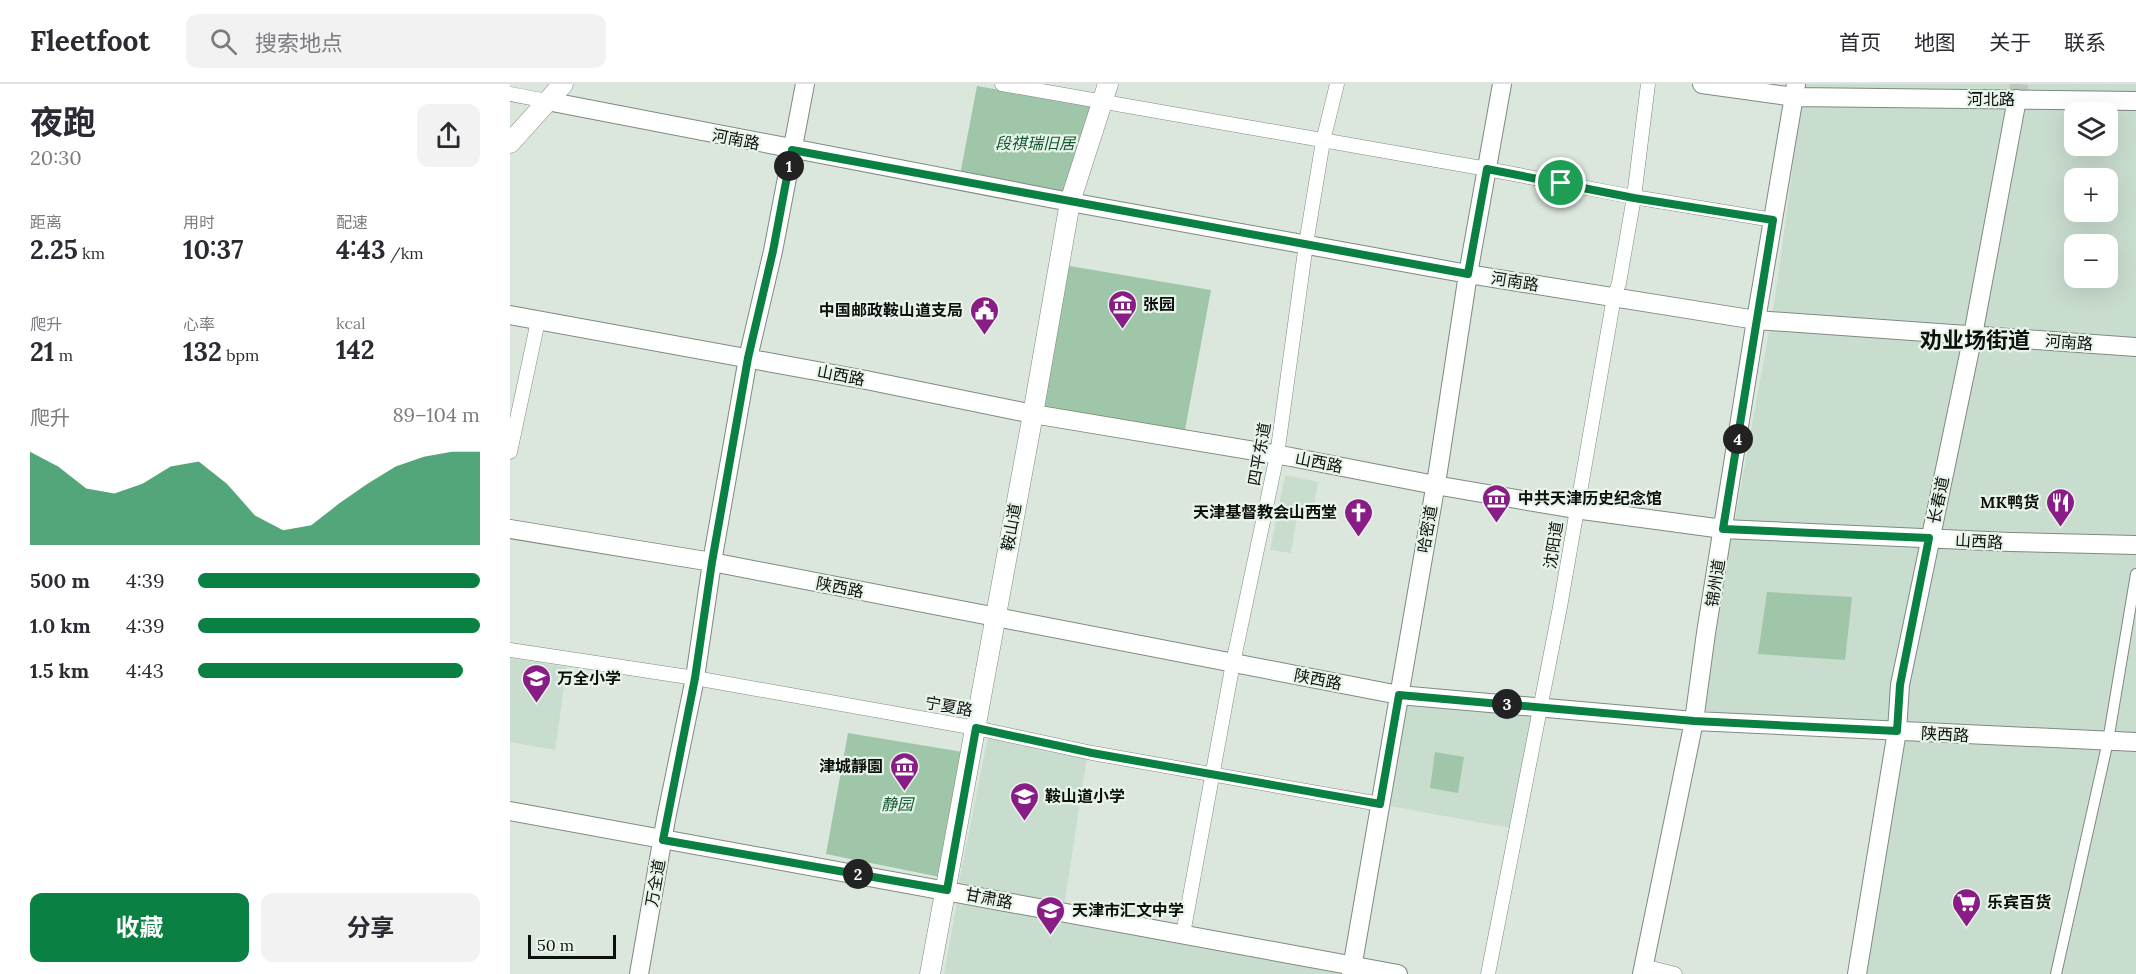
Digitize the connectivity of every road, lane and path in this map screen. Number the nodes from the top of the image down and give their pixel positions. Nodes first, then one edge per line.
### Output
1 (563, 84) edge
2 (805, 84) edge
3 (1002, 84) edge
4 (1337, 84) edge
5 (1502, 84) edge
6 (1648, 84) edge
7 (1702, 84) edge
8 (1795, 91) edge
9 (1106, 93) edge
10 (510, 94) edge
11 (2016, 99) junction
12 (547, 101) junction
13 (2136, 101) edge
14 (1323, 141) junction
15 (510, 143) edge
16 (792, 150) junction
17 (1487, 169) junction
18 (1634, 198) junction
19 (1070, 202) junction
20 (1773, 220) junction
21 (1306, 244) junction
22 (1468, 274) junction
23 (1614, 297) junction
24 (510, 315) edge
25 (1756, 320) junction
26 (538, 321) junction
27 (1973, 335) junction
28 (2136, 346) edge
29 (748, 358) junction
30 (1033, 414) junction
31 (510, 452) edge
32 (1277, 454) junction
33 (1435, 485) junction
34 (1575, 508) junction
35 (1723, 529) junction
36 (510, 530) edge
37 (1929, 538) junction
38 (2136, 545) edge
39 (712, 562) junction
40 (2136, 574) edge
41 (995, 618) junction
42 (510, 650) edge
43 (1233, 663) junction
44 (695, 678) junction
45 (1399, 695) junction
46 (1540, 707) junction
47 (1694, 721) junction
48 (976, 728) junction
49 (1897, 731) junction
50 (2108, 741) junction
51 (2136, 742) edge
52 (1212, 774) junction
53 (1380, 804) junction
54 (510, 811) edge
55 (663, 840) junction
56 (947, 890) junction
57 (1183, 934) junction
58 (1352, 969) edge
59 (1642, 970) edge
60 (639, 974) edge
61 (930, 974) edge
62 (1398, 974) edge
63 (1488, 974) edge
64 (1676, 974) edge
65 (1857, 974) edge
66 (2056, 974) edge

1 - 12 main road
2 - 16 street, 万全道
3 - 9 street
4 - 14 street, 四平东道
5 - 17 street, 哈密道
6 - 18 street, 沈阳道
7 - 8 street, 河北路
8 - 11 street, 河北路
8 - 20 street, 锦州道
9 - 14 street
9 - 19 main road, 鞍山道
10 - 12 street
11 - 13 street, 河北路
11 - 27 street, 长春道
12 - 15 main road
12 - 16 street, 河南路
14 - 17 street
14 - 21 street, 四平东道
16 - 19 street, 河南路
16 - 29 street, 万全道
17 - 18 street
17 - 22 street, 哈密道
18 - 20 street
18 - 23 street, 沈阳道
19 - 21 street, 河南路
19 - 30 main road, 鞍山道
20 - 25 street, 锦州道
21 - 22 street, 河南路
21 - 32 street, 四平东道
22 - 23 street, 河南路
22 - 33 street, 哈密道
23 - 25 street, 河南路
23 - 34 street, 沈阳道
24 - 26 street, 山西路
25 - 27 street, 河南路
25 - 35 street, 锦州道
26 - 29 street, 山西路
26 - 31 street
27 - 28 street, 河南路
27 - 37 street, 长春道
29 - 30 street, 山西路
29 - 39 street, 万全道
30 - 32 street, 山西路
30 - 41 main road, 鞍山道
32 - 33 street, 山西路
32 - 43 street, 四平东道
33 - 34 street, 山西路
33 - 45 street, 哈密道
34 - 35 street, 山西路
34 - 46 street, 沈阳道
35 - 37 street, 山西路
35 - 47 street, 锦州道
36 - 39 street, 陕西路
37 - 38 street, 山西路
37 - 49 street, 长春道
39 - 41 street, 陕西路
39 - 44 street, 万全道
40 - 50 street
41 - 43 street, 陕西路
41 - 48 main road, 鞍山道
42 - 44 street, 宁夏路
43 - 45 street, 陕西路
43 - 52 street, 四平东道
44 - 48 street, 宁夏路
44 - 55 street, 万全道
45 - 46 street, 陕西路
45 - 53 street, 哈密道
46 - 47 street, 陕西路
46 - 63 street, 沈阳道
47 - 49 street, 陕西路
47 - 59 street, 锦州道
48 - 52 street, 宁夏路
48 - 56 main road, 鞍山道
49 - 50 street, 陕西路
49 - 65 street, 长春道
50 - 51 street, 陕西路
50 - 66 street
52 - 53 street, 宁夏路
52 - 57 street, 四平东道
53 - 58 street, 哈密道
54 - 55 street, 甘肃路
55 - 56 street, 甘肃路
55 - 60 street, 万全道
56 - 57 street, 甘肃路
56 - 61 main road, 鞍山道
57 - 58 street, 甘肃路
58 - 62 street, 甘肃路
59 - 64 street

